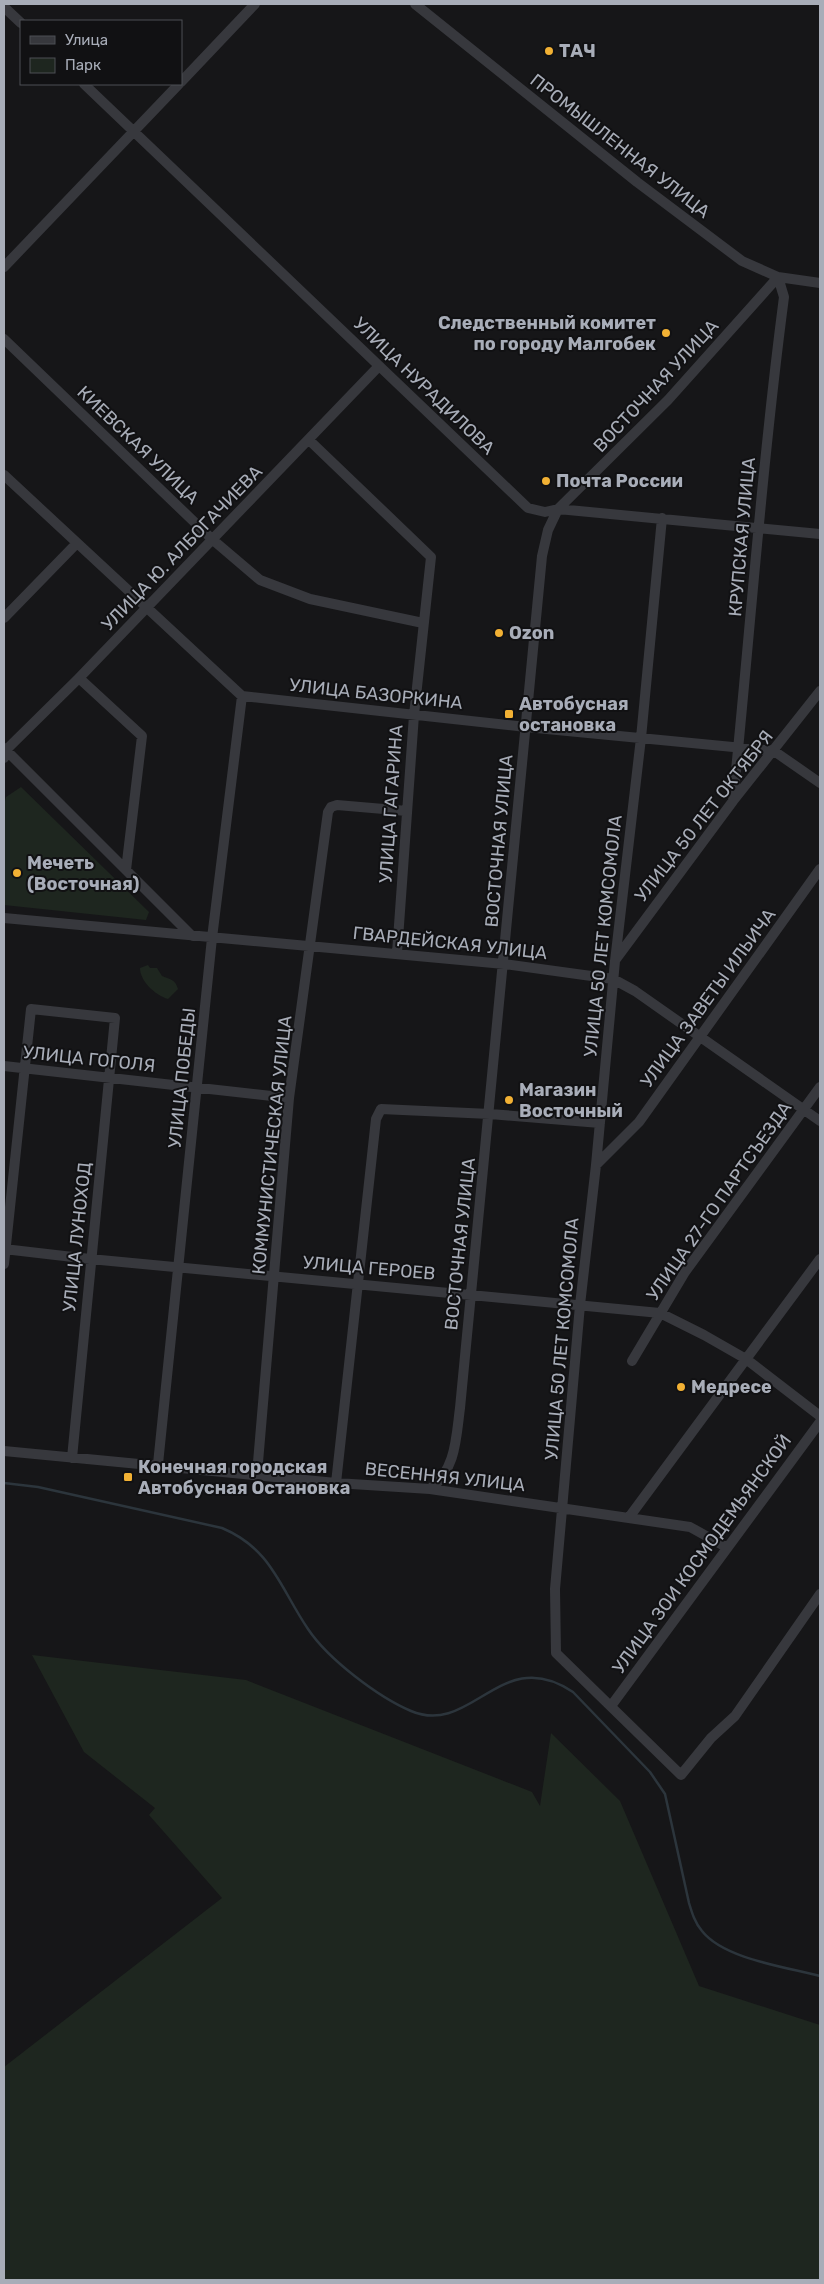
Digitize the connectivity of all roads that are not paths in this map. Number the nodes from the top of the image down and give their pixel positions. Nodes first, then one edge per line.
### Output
1 (255, 4) edge
2 (415, 4) edge
3 (4, 7) edge
4 (20, 23) edge
5 (182, 81) edge
6 (85, 85) edge
7 (178, 85) edge
8 (134, 131) junction
9 (4, 267) edge
10 (778, 277) junction
11 (820, 283) edge
12 (4, 339) edge
13 (379, 366) junction
14 (309, 440) junction
15 (4, 475) edge
16 (558, 509) junction
17 (535, 511) junction
18 (662, 518) junction
19 (757, 526) junction
20 (548, 530) junction
21 (820, 534) edge
22 (213, 540) junction
23 (77, 543) junction
24 (147, 608) junction
25 (5, 613) edge
26 (423, 623) junction
27 (79, 678) junction
28 (820, 691) edge
29 (242, 696) junction
30 (414, 715) junction
31 (526, 727) junction
32 (641, 738) junction
33 (739, 747) junction
34 (774, 751) junction
35 (5, 752) edge
36 (820, 783) edge
37 (733, 801) junction
38 (407, 810) junction
39 (820, 869) edge
40 (126, 870) junction
41 (4, 918) edge
42 (192, 936) junction
43 (212, 938) junction
44 (312, 945) junction
45 (397, 953) junction
46 (615, 961) junction
47 (504, 964) junction
48 (613, 979) junction
49 (700, 1037) junction
50 (4, 1066) edge
51 (24, 1069) junction
52 (110, 1077) junction
53 (820, 1086) edge
54 (197, 1087) junction
55 (289, 1098) junction
56 (803, 1110) junction
57 (490, 1114) junction
58 (820, 1121) edge
59 (600, 1123) junction
60 (596, 1165) junction
61 (5, 1249) edge
62 (90, 1259) junction
63 (820, 1259) edge
64 (4, 1264) edge
65 (179, 1268) junction
66 (274, 1276) junction
67 (359, 1284) junction
68 (470, 1294) junction
69 (580, 1305) junction
70 (660, 1313) junction
71 (746, 1359) junction
72 (632, 1361) dead end
73 (820, 1416) edge
74 (820, 1422) edge
75 (4, 1451) edge
76 (72, 1458) junction
77 (158, 1464) junction
78 (257, 1474) junction
79 (336, 1483) junction
80 (430, 1489) junction
81 (563, 1508) junction
82 (630, 1516) junction
83 (726, 1547) junction
84 (820, 1594) edge
85 (611, 1706) junction

1 - 5 street
2 - 10 street, ПРОМЫШЛЕННАЯ УЛИЦА
3 - 4 street
6 - 8 street, УЛИЦА НУРАДИЛОВА
7 - 8 street
8 - 9 street
8 - 13 street, УЛИЦА НУРАДИЛОВА
10 - 11 street, ПРОМЫШЛЕННАЯ УЛИЦА
10 - 16 street, ВОСТОЧНАЯ УЛИЦА
10 - 19 street, КРУПСКАЯ УЛИЦА
12 - 22 street, КИЕВСКАЯ УЛИЦА
13 - 14 street, УЛИЦА Ю. АЛБОГАЧИЕВА
13 - 17 street, УЛИЦА НУРАДИЛОВА
14 - 22 street, УЛИЦА Ю. АЛБОГАЧИЕВА
14 - 26 street, УЛИЦА ГАГАРИНА
15 - 23 street
16 - 17 street
16 - 18 street
16 - 20 street, ВОСТОЧНАЯ УЛИЦА
17 - 20 street, УЛИЦА НУРАДИЛОВА
18 - 19 street
18 - 32 street, УЛИЦА 50 ЛЕТ КОМСОМОЛА
19 - 21 street
19 - 33 street, КРУПСКАЯ УЛИЦА
20 - 31 street, ВОСТОЧНАЯ УЛИЦА
22 - 24 street, УЛИЦА Ю. АЛБОГАЧИЕВА
22 - 26 street, КИЕВСКАЯ УЛИЦА
23 - 24 street
23 - 25 street
24 - 27 street, УЛИЦА Ю. АЛБОГАЧИЕВА
24 - 29 street
26 - 30 street, УЛИЦА ГАГАРИНА
27 - 35 street, УЛИЦА Ю. АЛБОГАЧИЕВА
27 - 40 street
28 - 34 street, УЛИЦА 50 ЛЕТ ОКТЯБРЯ
29 - 30 street, УЛИЦА БАЗОРКИНА
29 - 43 street, УЛИЦА ПОБЕДЫ
30 - 31 street, УЛИЦА БАЗОРКИНА
30 - 38 street, УЛИЦА ГАГАРИНА
31 - 32 street, УЛИЦА БАЗОРКИНА
31 - 47 street, ВОСТОЧНАЯ УЛИЦА
32 - 33 street, УЛИЦА БАЗОРКИНА
32 - 46 street, УЛИЦА 50 ЛЕТ КОМСОМОЛА
33 - 34 street, УЛИЦА БАЗОРКИНА
33 - 37 street, КРУПСКАЯ УЛИЦА
34 - 36 street, УЛИЦА БАЗОРКИНА
34 - 37 street, УЛИЦА 50 ЛЕТ ОКТЯБРЯ
35 - 40 street
37 - 46 street, УЛИЦА 50 ЛЕТ ОКТЯБРЯ
38 - 44 street, КОММУНИСТИЧЕСКАЯ УЛИЦА
38 - 45 street, УЛИЦА ГАГАРИНА
39 - 49 street, УЛИЦА ЗАВЕТЫ ИЛЬИЧА
40 - 42 street
41 - 42 street, ГВАРДЕЙСКАЯ УЛИЦА
42 - 43 street, ГВАРДЕЙСКАЯ УЛИЦА
43 - 44 street, ГВАРДЕЙСКАЯ УЛИЦА
43 - 54 street, УЛИЦА ПОБЕДЫ
44 - 45 street, ГВАРДЕЙСКАЯ УЛИЦА
44 - 55 street, КОММУНИСТИЧЕСКАЯ УЛИЦА
45 - 47 street, ГВАРДЕЙСКАЯ УЛИЦА
46 - 48 street, УЛИЦА 50 ЛЕТ КОМСОМОЛА
47 - 48 street, ГВАРДЕЙСКАЯ УЛИЦА
47 - 57 street, ВОСТОЧНАЯ УЛИЦА
48 - 49 street, ГВАРДЕЙСКАЯ УЛИЦА
48 - 59 street, УЛИЦА 50 ЛЕТ КОМСОМОЛА
49 - 56 street, ГВАРДЕЙСКАЯ УЛИЦА
49 - 60 street, УЛИЦА ЗАВЕТЫ ИЛЬИЧА
50 - 51 street, УЛИЦА ГОГОЛЯ
51 - 52 street, УЛИЦА ГОГОЛЯ
51 - 52 street, УЛИЦА ЛУНОХОД
51 - 61 street
52 - 54 street, УЛИЦА ГОГОЛЯ
52 - 62 street, УЛИЦА ЛУНОХОД
53 - 56 street, УЛИЦА 27-ГО ПАРТСЪЕЗДА
54 - 55 street, УЛИЦА ГОГОЛЯ
54 - 65 street, УЛИЦА ПОБЕДЫ
55 - 66 street, КОММУНИСТИЧЕСКАЯ УЛИЦА
56 - 58 street, ГВАРДЕЙСКАЯ УЛИЦА
56 - 70 street, УЛИЦА 27-ГО ПАРТСЪЕЗДА
57 - 59 street
57 - 67 street
57 - 68 street, ВОСТОЧНАЯ УЛИЦА
59 - 60 street, УЛИЦА 50 ЛЕТ КОМСОМОЛА
60 - 69 street, УЛИЦА 50 ЛЕТ КОМСОМОЛА
61 - 62 street, УЛИЦА ГЕРОЕВ
61 - 64 street
62 - 65 street, УЛИЦА ГЕРОЕВ
62 - 76 street, УЛИЦА ЛУНОХОД
63 - 71 street
65 - 66 street, УЛИЦА ГЕРОЕВ
65 - 77 street, УЛИЦА ПОБЕДЫ
66 - 67 street, УЛИЦА ГЕРОЕВ
66 - 78 street, КОММУНИСТИЧЕСКАЯ УЛИЦА
67 - 68 street, УЛИЦА ГЕРОЕВ
67 - 79 street
68 - 69 street, УЛИЦА ГЕРОЕВ
68 - 80 street, ВОСТОЧНАЯ УЛИЦА
69 - 70 street, УЛИЦА ГЕРОЕВ
69 - 81 street, УЛИЦА 50 ЛЕТ КОМСОМОЛА
70 - 71 street, УЛИЦА ГЕРОЕВ
70 - 72 street, УЛИЦА 27-ГО ПАРТСЪЕЗДА
71 - 73 street, УЛИЦА ГЕРОЕВ
71 - 82 street
74 - 83 street, УЛИЦА ЗОИ КОСМОДЕМЬЯНСКОЙ
75 - 76 street, ВЕСЕННЯЯ УЛИЦА
76 - 77 street, ВЕСЕННЯЯ УЛИЦА
77 - 78 street, ВЕСЕННЯЯ УЛИЦА
78 - 79 street, ВЕСЕННЯЯ УЛИЦА
79 - 80 street, ВЕСЕННЯЯ УЛИЦА
80 - 81 street, ВЕСЕННЯЯ УЛИЦА
81 - 82 street, ВЕСЕННЯЯ УЛИЦА
81 - 85 street, УЛИЦА 50 ЛЕТ КОМСОМОЛА
82 - 83 street, ВЕСЕННЯЯ УЛИЦА
83 - 85 street, УЛИЦА ЗОИ КОСМОДЕМЬЯНСКОЙ
84 - 85 street, УЛИЦА 50 ЛЕТ КОМСОМОЛА

